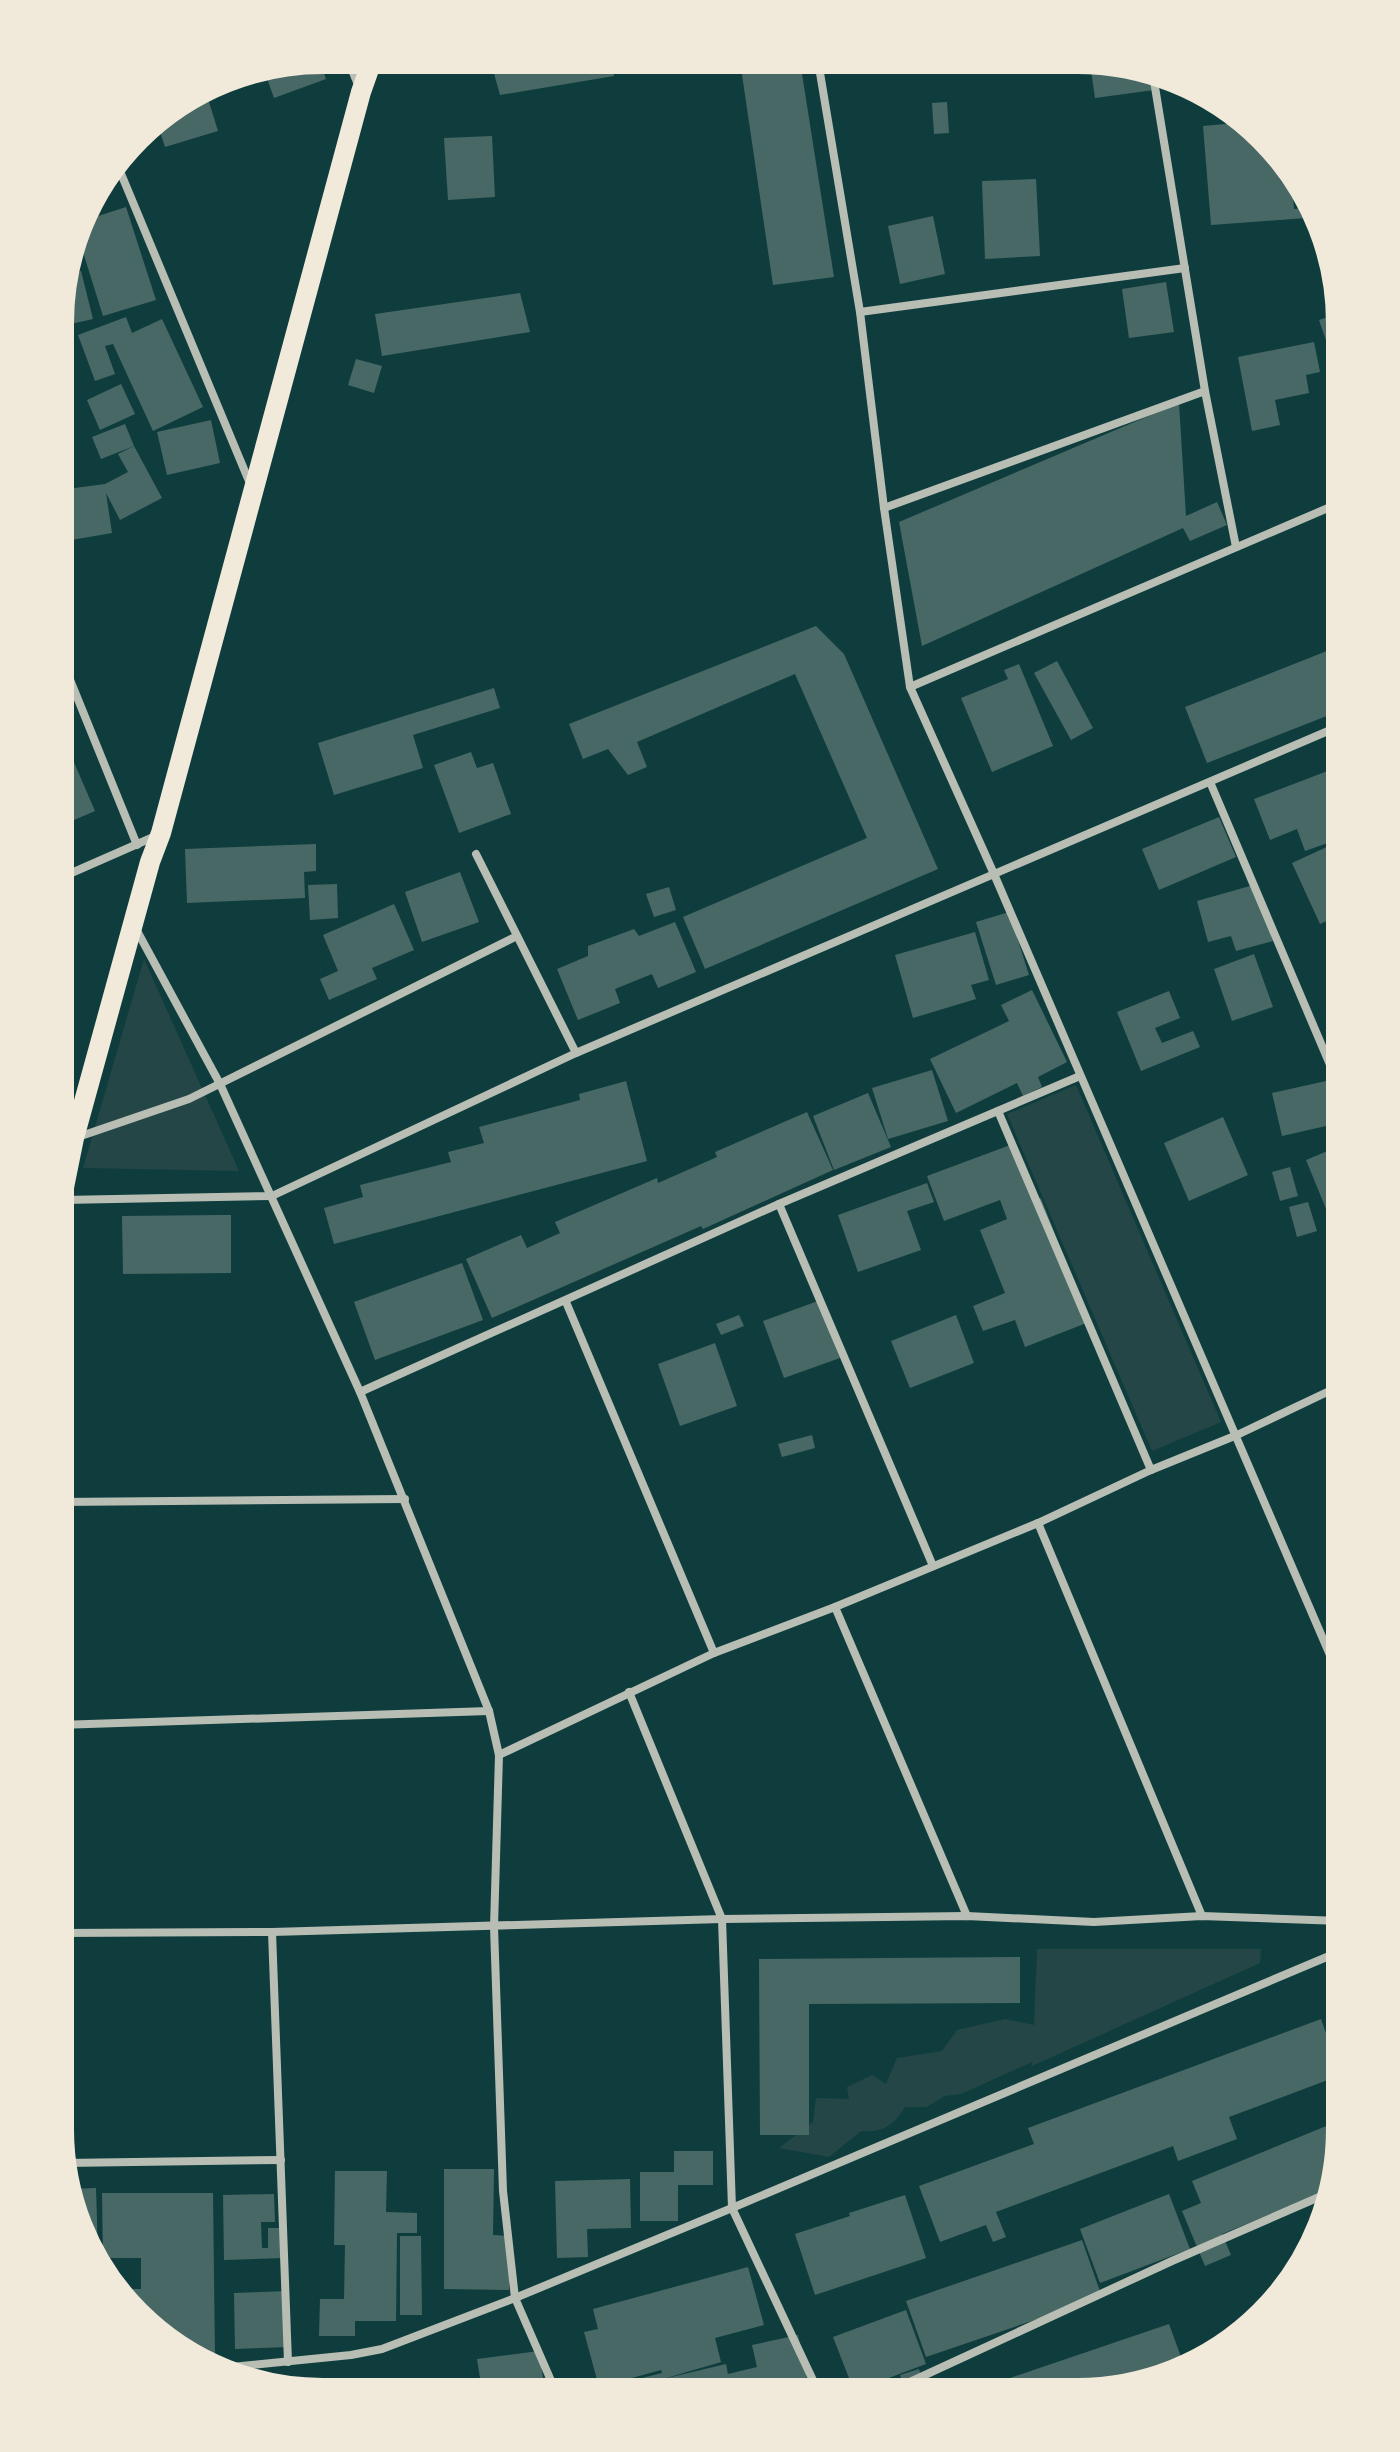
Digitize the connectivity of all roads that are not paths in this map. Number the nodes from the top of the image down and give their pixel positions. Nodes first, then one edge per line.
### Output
1 (353, 72) edge
2 (368, 72) edge
3 (820, 72) edge
4 (1155, 84) edge
5 (361, 92) junction
6 (121, 174) edge
7 (1185, 268) junction
8 (860, 312) junction
9 (1205, 391) junction
10 (253, 490) junction
11 (884, 508) junction
12 (1328, 508) edge
13 (1236, 547) junction
14 (72, 685) edge
15 (910, 687) junction
16 (1328, 731) edge
17 (1210, 782) junction
18 (161, 833) junction
19 (137, 845) junction
20 (476, 854) dead end
21 (72, 873) edge
22 (994, 874) junction
23 (134, 925) junction
24 (517, 936) junction
25 (576, 1053) junction
26 (1328, 1059) edge
27 (1080, 1076) junction
28 (220, 1084) junction
29 (998, 1111) junction
30 (74, 1138) junction
31 (72, 1148) edge
32 (272, 1196) junction
33 (779, 1204) junction
34 (72, 1205) edge
35 (566, 1302) junction
36 (360, 1392) junction
37 (1327, 1392) edge
38 (1237, 1435) junction
39 (1151, 1470) junction
40 (405, 1499) junction
41 (72, 1502) edge
42 (1038, 1523) junction
43 (933, 1566) junction
44 (835, 1607) junction
45 (1327, 1648) edge
46 (714, 1653) junction
47 (629, 1692) junction
48 (489, 1711) junction
49 (72, 1725) edge
50 (499, 1755) junction
51 (967, 1916) junction
52 (1202, 1916) junction
53 (722, 1919) junction
54 (1327, 1921) edge
55 (494, 1927) junction
56 (272, 1932) junction
57 (72, 1933) edge
58 (1327, 1957) edge
59 (281, 2160) junction
60 (74, 2163) edge
61 (1318, 2197) edge
62 (732, 2208) junction
63 (515, 2298) junction
64 (288, 2362) junction
65 (241, 2366) edge
66 (551, 2380) edge
67 (813, 2380) edge
68 (914, 2380) edge

1 - 5 street
2 - 5 main road
3 - 8 street
4 - 7 street
5 - 10 main road
6 - 10 street
7 - 8 street
7 - 9 street
8 - 11 street
9 - 11 street
9 - 13 street
10 - 18 main road
11 - 15 street
12 - 13 street
13 - 15 street
14 - 19 street
15 - 22 street
16 - 17 street
17 - 22 street
17 - 26 street
18 - 19 street
18 - 23 main road
19 - 21 street
20 - 24 street
22 - 25 street
22 - 27 street
23 - 28 street
23 - 30 main road
24 - 25 street
24 - 28 street
25 - 32 street
27 - 29 street
27 - 38 street
28 - 30 street
28 - 32 street
29 - 33 street
29 - 39 street
30 - 31 main road
32 - 34 street
32 - 36 street
33 - 35 street
33 - 43 street
35 - 36 street
35 - 46 street
36 - 40 street
37 - 38 street
38 - 39 street
38 - 45 street
39 - 42 street
40 - 41 street
40 - 48 street
42 - 43 street
42 - 52 street
43 - 44 street
44 - 46 street
44 - 51 street
46 - 47 street
47 - 50 street
47 - 53 street
48 - 49 street
48 - 50 street
50 - 55 street
51 - 52 street
51 - 53 street
52 - 54 street
53 - 55 street
53 - 62 street
55 - 56 street
55 - 63 street
56 - 57 street
56 - 59 street
58 - 62 street
59 - 60 street
59 - 64 street
61 - 68 street
62 - 63 street
62 - 67 street
63 - 64 street
63 - 66 street
64 - 65 street

